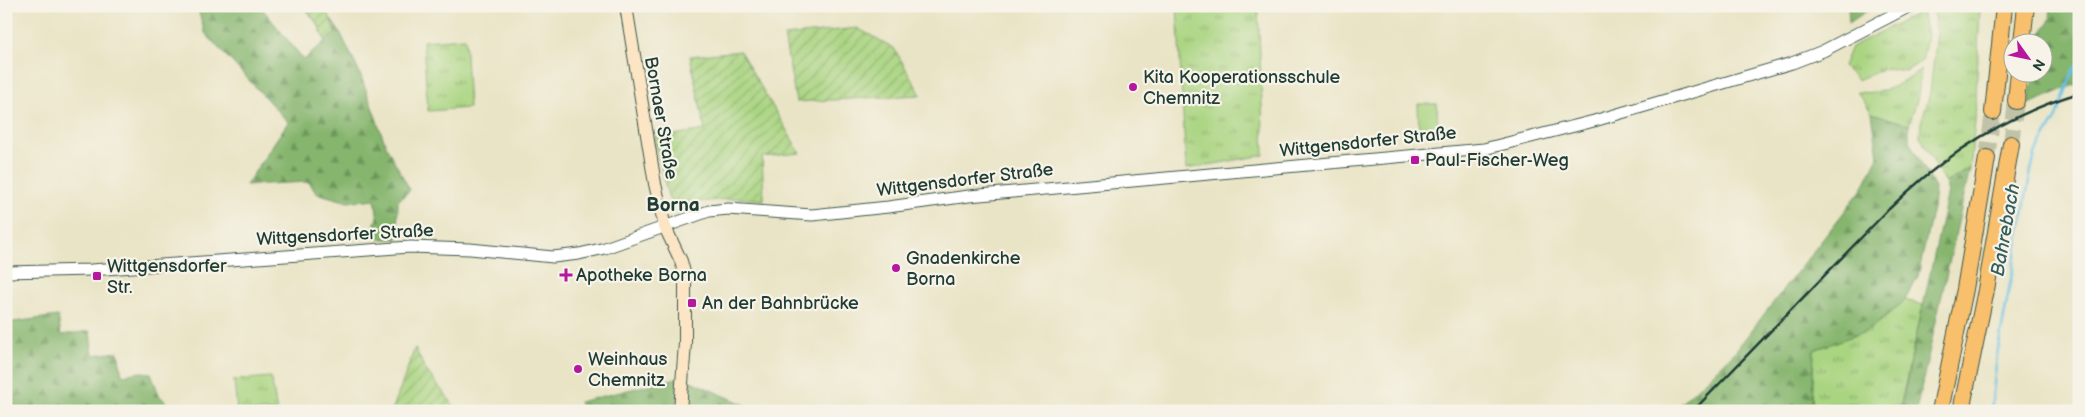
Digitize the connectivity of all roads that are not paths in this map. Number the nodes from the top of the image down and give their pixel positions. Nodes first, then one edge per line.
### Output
1 (626, 6) edge
2 (1910, 6) edge
3 (2004, 6) edge
4 (2026, 6) edge
5 (2023, 32) edge
6 (2018, 82) edge
7 (2016, 101) tunnel mouth
8 (1993, 112) tunnel mouth
9 (2011, 144) tunnel mouth
10 (1987, 158) tunnel mouth
11 (665, 226) junction
12 (6, 272) edge
13 (680, 411) edge
14 (1940, 411) edge
15 (1961, 411) edge

1 - 11 main road, Bornaer Straße
2 - 11 street, Wittgensdorfer Straße
3 - 8 highway
4 - 5 highway
6 - 7 highway
9 - 15 highway
10 - 14 highway
11 - 12 street, Wittgensdorfer Straße
11 - 13 main road, Bornaer Straße

